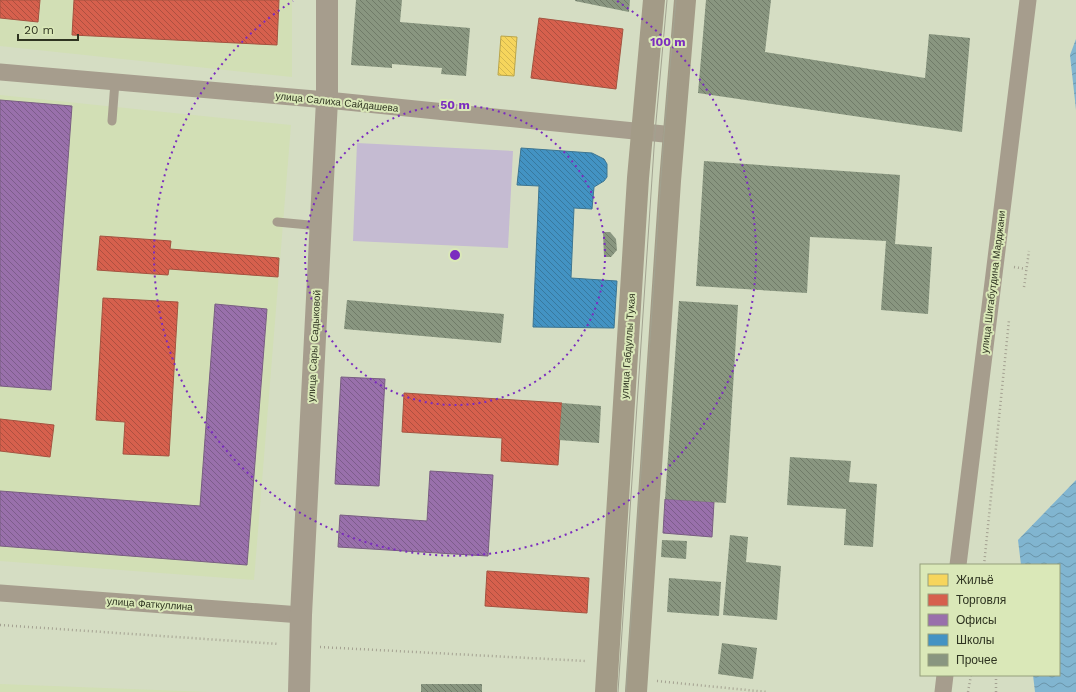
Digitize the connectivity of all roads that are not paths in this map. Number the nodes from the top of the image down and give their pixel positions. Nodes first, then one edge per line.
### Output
1 (327, 0) edge
2 (654, 0) edge
3 (685, 0) edge
4 (1028, 0) edge
5 (0, 72) edge
6 (115, 82) junction
7 (327, 100) junction
8 (112, 121) dead end
9 (644, 131) junction
10 (674, 135) junction
11 (277, 222) dead end
12 (320, 226) junction
13 (958, 564) edge
14 (0, 593) edge
15 (301, 615) junction
16 (945, 676) edge
17 (645, 686) edge
18 (299, 692) edge
19 (606, 692) edge
20 (943, 692) edge

1 - 7 street, улица Сары Садыковой
2 - 9 main road, улица Габдуллы Тукая
3 - 10 main road
4 - 13 street, улица Шигабутдина Марджани
5 - 6 street, улица Салиха Сайдашева
6 - 7 street, улица Салиха Сайдашева
6 - 8 lane
7 - 9 street, улица Салиха Сайдашева
7 - 12 street, улица Сары Садыковой
9 - 10 street, улица Салиха Сайдашева
9 - 19 main road, улица Габдуллы Тукая
10 - 17 main road
11 - 12 lane
12 - 15 street, улица Сары Садыковой
14 - 15 street, улица Фаткуллина
15 - 18 street, улица Сары Садыковой
16 - 20 street

